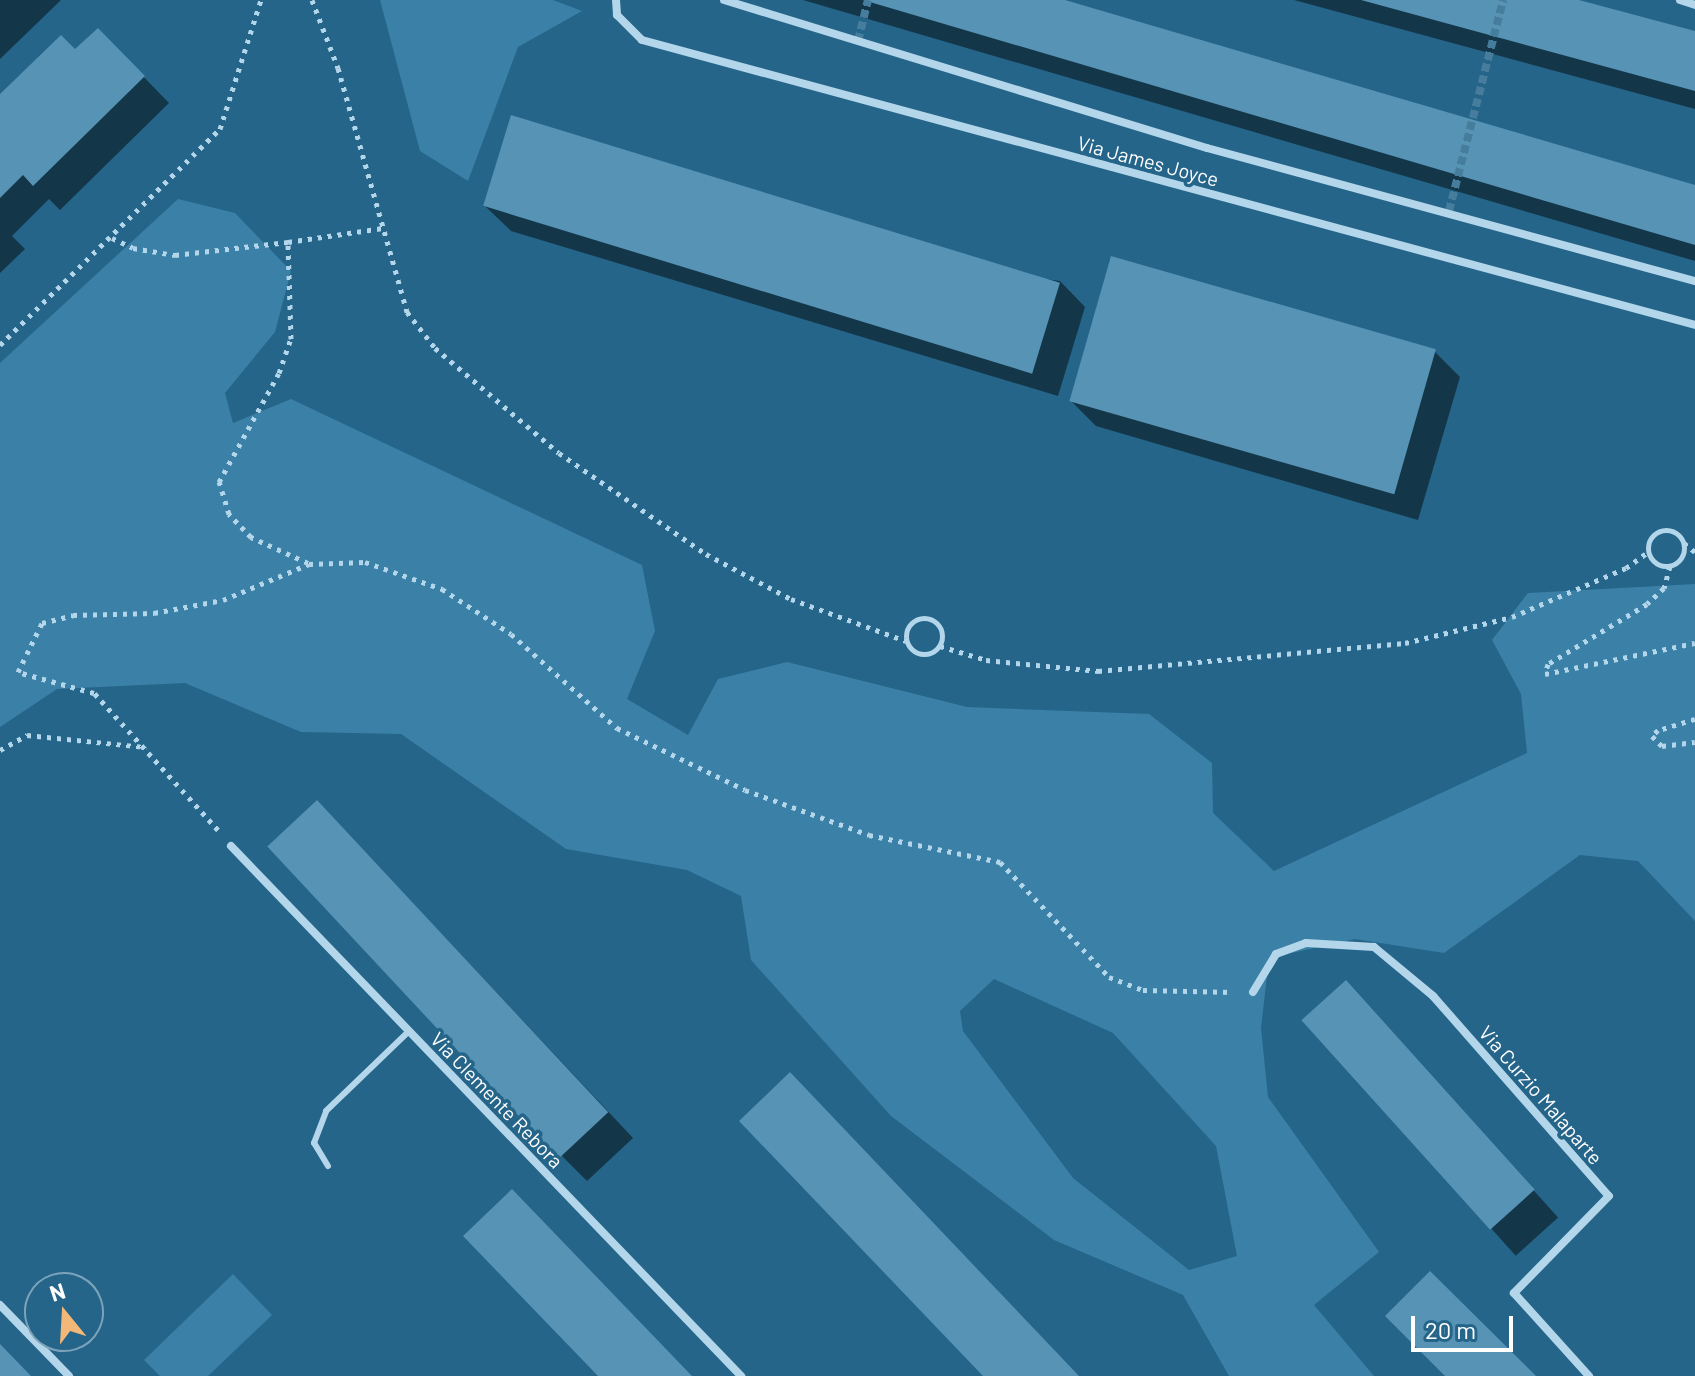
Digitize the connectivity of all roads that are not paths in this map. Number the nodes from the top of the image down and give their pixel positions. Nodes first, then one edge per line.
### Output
1 (616, 0) edge
2 (724, 0) edge
3 (1680, 0) edge
4 (1695, 5) edge
5 (1695, 281) edge
6 (1695, 325) edge
7 (231, 846) road end
8 (1253, 992) road end
9 (409, 1031) junction
10 (328, 1166) dead end
11 (0, 1305) edge
12 (69, 1376) edge
13 (741, 1376) edge
14 (1589, 1376) edge

1 - 6 street, Via James Joyce
2 - 5 street, Via James Joyce
3 - 4 street
7 - 9 street, Via Clemente Rebora
8 - 14 street, Via Curzio Malaparte
9 - 10 lane
9 - 13 street, Via Clemente Rebora
11 - 12 street

